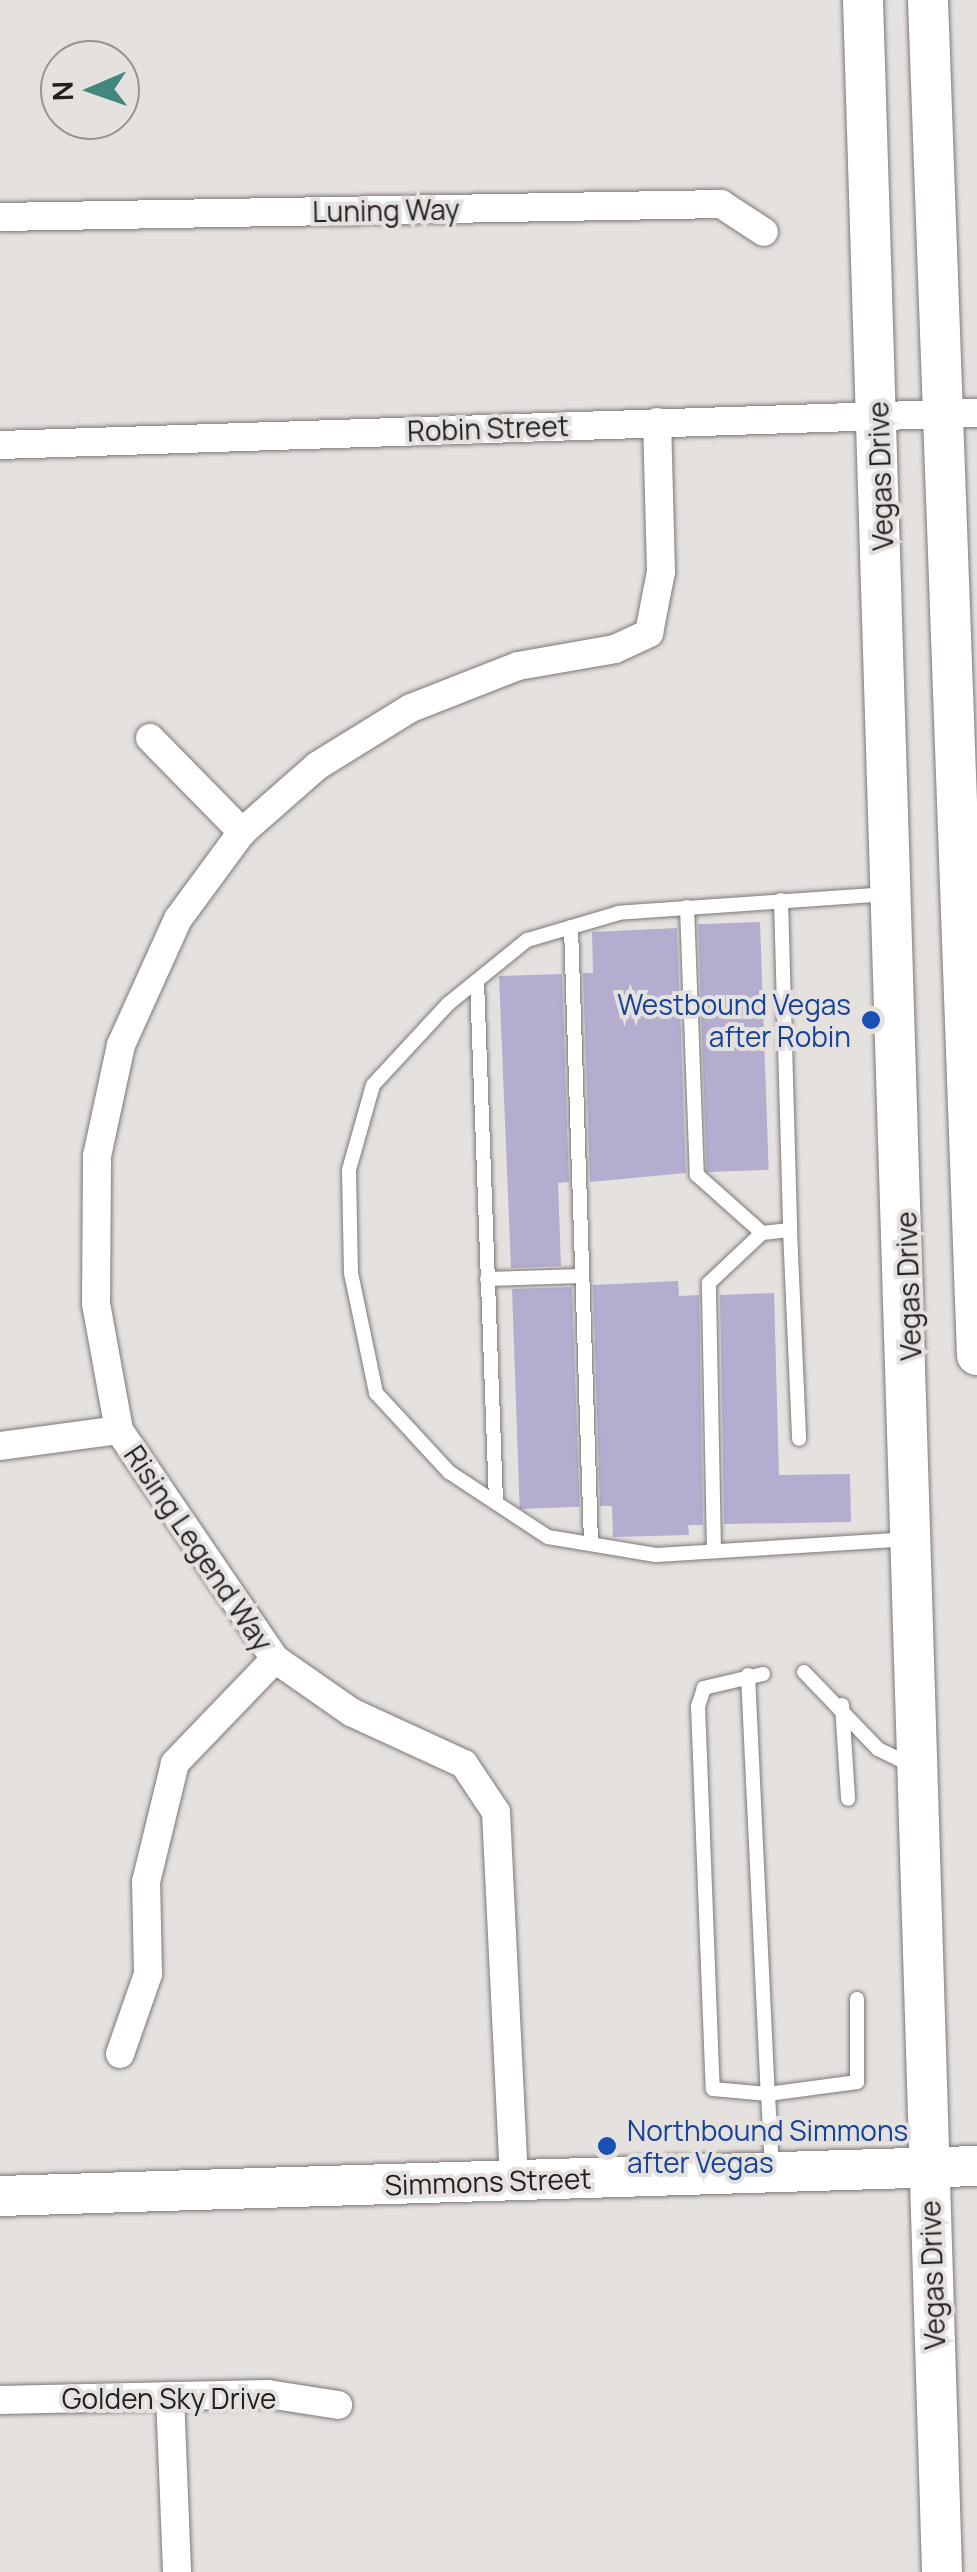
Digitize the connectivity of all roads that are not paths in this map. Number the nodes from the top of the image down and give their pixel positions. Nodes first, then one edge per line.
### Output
1 (863, 0) edge
2 (928, 0) edge
3 (0, 217) edge
4 (764, 232) dead end
5 (959, 414) edge
6 (878, 416) junction
7 (658, 422) junction
8 (0, 444) edge
9 (150, 738) dead end
10 (242, 832) junction
11 (894, 894) junction
12 (780, 900) junction
13 (687, 907) junction
14 (571, 927) junction
15 (477, 981) junction
16 (971, 1192) junction
17 (905, 1196) junction
18 (790, 1230) junction
19 (762, 1234) junction
20 (582, 1276) junction
21 (487, 1280) junction
22 (977, 1355) edge
23 (119, 1430) junction
24 (799, 1439) dead end
25 (0, 1446) edge
26 (496, 1502) junction
27 (917, 1538) junction
28 (591, 1544) junction
29 (714, 1551) junction
30 (275, 1659) junction
31 (804, 1672) dead end
32 (842, 1704) junction
33 (918, 1768) junction
34 (848, 1799) dead end
35 (858, 1999) dead end
36 (120, 2054) dead end
37 (768, 2094) junction
38 (977, 2166) edge
39 (928, 2167) junction
40 (772, 2172) junction
41 (514, 2180) junction
42 (0, 2196) edge
43 (170, 2396) junction
44 (0, 2400) edge
45 (338, 2404) dead end
46 (177, 2572) edge
47 (942, 2572) edge

1 - 6 main road, Vegas Drive
2 - 5 main road
3 - 4 street, Luning Way
5 - 6 street, Robin Street
5 - 16 main road
6 - 7 street, Robin Street
6 - 11 main road, Vegas Drive
7 - 8 street, Robin Street
7 - 10 street, Rising Legend Way
9 - 10 street
10 - 23 street, Rising Legend Way
11 - 12 lane
11 - 17 main road, Vegas Drive
12 - 13 lane
12 - 18 lane
13 - 14 lane
13 - 19 lane
14 - 15 lane
14 - 20 lane
15 - 21 lane
15 - 26 lane
16 - 17 main road
16 - 22 main road
17 - 27 main road, Vegas Drive
18 - 19 lane
18 - 24 lane
19 - 29 lane
20 - 21 lane
20 - 28 lane
21 - 26 lane
23 - 25 street
23 - 30 street, Rising Legend Way
26 - 28 lane
27 - 29 lane
27 - 33 main road, Vegas Drive
28 - 29 lane
30 - 36 street
30 - 41 street, Rising Legend Way
31 - 32 lane
32 - 33 lane
32 - 34 lane
33 - 39 main road, Vegas Drive
35 - 37 lane
37 - 37 lane
37 - 40 lane
38 - 39 main road, Simmons Street
39 - 40 main road, Simmons Street
39 - 47 main road, Vegas Drive
40 - 41 main road, Simmons Street
41 - 42 main road, Simmons Street
43 - 44 street, Golden Sky Drive
43 - 45 street, Golden Sky Drive
43 - 46 street

